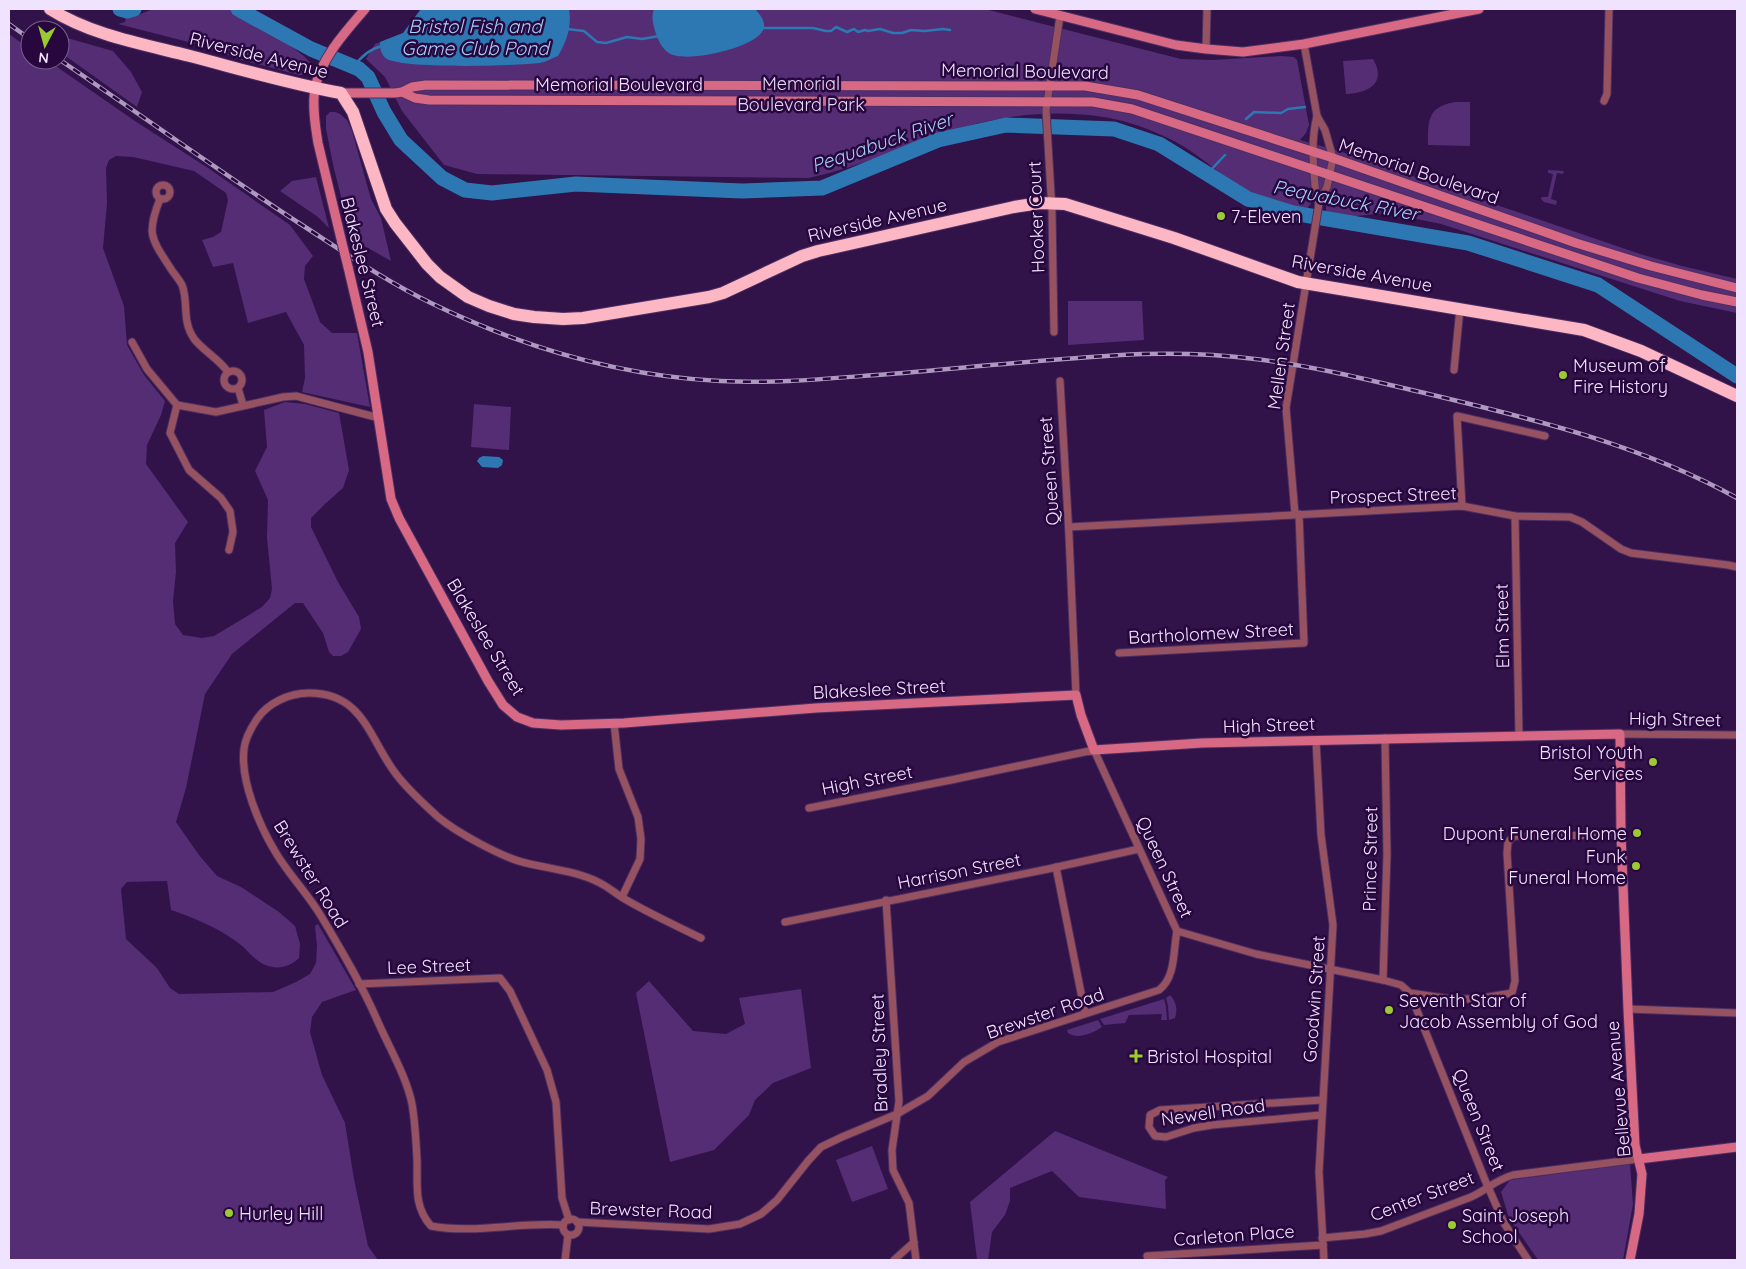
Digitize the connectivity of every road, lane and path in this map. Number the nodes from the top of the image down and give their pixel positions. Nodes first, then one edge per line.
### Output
1 (50, 9) edge
2 (365, 9) edge
3 (1035, 9) edge
4 (1207, 9) edge
5 (1479, 9) edge
6 (1609, 9) edge
7 (1060, 16) junction
8 (1304, 44) junction
9 (1206, 49) junction
10 (1050, 85) junction
11 (315, 88) junction
12 (341, 92) junction
13 (399, 93) junction
14 (1048, 101) junction
15 (1604, 101) dead end
16 (1317, 116) junction
17 (1313, 151) junction
18 (1333, 158) junction
19 (1314, 170) junction
20 (1330, 176) junction
21 (160, 199) dead end
22 (1051, 203) junction
23 (1319, 204) junction
24 (1307, 284) junction
25 (1737, 288) edge
26 (1737, 302) edge
27 (1460, 308) junction
28 (1054, 332) dead end
29 (132, 342) dead end
30 (1454, 370) dead end
31 (228, 372) junction
32 (1060, 381) dead end
33 (238, 388) junction
34 (1737, 396) edge
35 (177, 405) junction
36 (243, 405) junction
37 (379, 418) junction
38 (1545, 436) dead end
39 (1462, 506) junction
40 (1297, 514) junction
41 (1514, 516) junction
42 (1069, 527) junction
43 (229, 550) dead end
44 (1737, 567) edge
45 (1304, 643) joint
46 (1119, 653) dead end
47 (1076, 695) junction
48 (614, 723) junction
49 (1620, 734) junction
50 (1519, 736) junction
51 (1737, 736) edge
52 (1385, 738) junction
53 (1316, 740) junction
54 (1094, 750) junction
55 (809, 808) dead end
56 (1621, 835) junction
57 (1139, 849) junction
58 (1056, 867) junction
59 (622, 897) junction
60 (886, 900) junction
61 (785, 922) dead end
62 (1177, 932) junction
63 (701, 938) dead end
64 (1331, 970) junction
65 (1383, 980) junction
66 (359, 984) junction
67 (1410, 993) junction
68 (1628, 1009) junction
69 (1085, 1013) junction
70 (1737, 1013) edge
71 (1322, 1100) junction
72 (897, 1114) junction
73 (1322, 1115) junction
74 (1737, 1147) edge
75 (1638, 1159) junction
76 (1489, 1187) junction
77 (569, 1220) junction
78 (577, 1222) junction
79 (563, 1225) junction
80 (568, 1235) junction
81 (1323, 1241) junction
82 (914, 1242) junction
83 (1147, 1256) dead end
84 (565, 1260) edge
85 (894, 1260) edge
86 (916, 1260) edge
87 (1324, 1260) edge
88 (1528, 1260) edge
89 (1630, 1260) edge

1 - 11 highway, Riverside Avenue
2 - 11 main road
3 - 7 main road
4 - 9 street
5 - 8 main road
6 - 15 street
7 - 9 main road
7 - 10 street, Hooker Court
8 - 9 main road
8 - 16 street, Mellen Street
10 - 13 main road, Memorial Boulevard
10 - 14 street, Hooker Court
10 - 17 main road, Memorial Boulevard
11 - 12 highway, Riverside Avenue
11 - 37 main road, Blakeslee Street, bridge
12 - 13 main road, Memorial Boulevard
12 - 22 highway, Riverside Avenue
13 - 14 main road, Memorial Boulevard
14 - 19 main road, Memorial Boulevard
14 - 22 street, Hooker Court
16 - 17 street, Mellen Street
16 - 18 street, Mellen Street
17 - 18 main road, Memorial Boulevard
17 - 19 street, Mellen Street
18 - 20 street, Mellen Street
18 - 25 main road, Memorial Boulevard
19 - 20 main road, Memorial Boulevard
19 - 23 street, Mellen Street
20 - 23 street, Mellen Street
20 - 26 main road, Memorial Boulevard
21 - 31 street
22 - 24 highway, Riverside Avenue
22 - 28 street, Hooker Court
23 - 24 street, Mellen Street
24 - 27 highway, Riverside Avenue
24 - 40 street, Mellen Street
27 - 30 street
27 - 34 highway, Riverside Avenue
29 - 35 street
31 - 33 street
31 - 33 street
32 - 42 street, Queen Street
33 - 36 street
35 - 36 street
35 - 43 street
36 - 37 street
37 - 48 main road, Blakeslee Street
38 - 39 street
39 - 40 street, Prospect Street
39 - 41 street, Prospect Street
40 - 42 street, Prospect Street
40 - 45 street, Mellen Street
41 - 44 street, Prospect Street
41 - 50 street, Elm Street
42 - 47 street, Queen Street
45 - 46 street, Bartholomew Street
47 - 48 main road, Blakeslee Street
47 - 54 main road, Queen Street
48 - 59 street
49 - 50 main road, High Street
49 - 51 street, High Street
49 - 56 main road, Bellevue Avenue
50 - 52 main road, High Street
52 - 53 main road, High Street
52 - 65 street, Prince Street
53 - 54 main road, High Street
53 - 64 street, Goodwin Street
54 - 55 street, High Street
54 - 57 street, Queen Street
56 - 67 street
56 - 68 main road, Bellevue Avenue
57 - 58 street, Harrison Street
57 - 62 street, Queen Street
58 - 60 street, Harrison Street
58 - 69 street
59 - 63 street, Brewster Road
59 - 66 street, Brewster Road
60 - 61 street, Harrison Street
60 - 72 street, Bradley Street
62 - 64 street, Queen Street
62 - 69 street, Brewster Road
64 - 65 street, Queen Street
64 - 71 street, Goodwin Street
65 - 67 street, Queen Street
66 - 77 street, Lee Street
66 - 79 street, Brewster Road
67 - 76 street, Queen Street
68 - 70 street
68 - 75 main road, Bellevue Avenue
69 - 72 street, Brewster Road
71 - 73 street, Goodwin Street
71 - 73 street, Newell Road
72 - 78 street, Brewster Road
72 - 82 street, Bradley Street
73 - 81 street, Goodwin Street
74 - 75 main road, Center Street
75 - 76 street, Center Street
75 - 89 main road, Bellevue Avenue
76 - 81 street, Center Street
76 - 88 street, Queen Street
77 - 78 street
77 - 79 street
78 - 80 street
79 - 80 street
80 - 84 street
81 - 83 street, Carleton Place
81 - 87 street, Goodwin Street
82 - 85 street
82 - 86 street, Bradley Street

